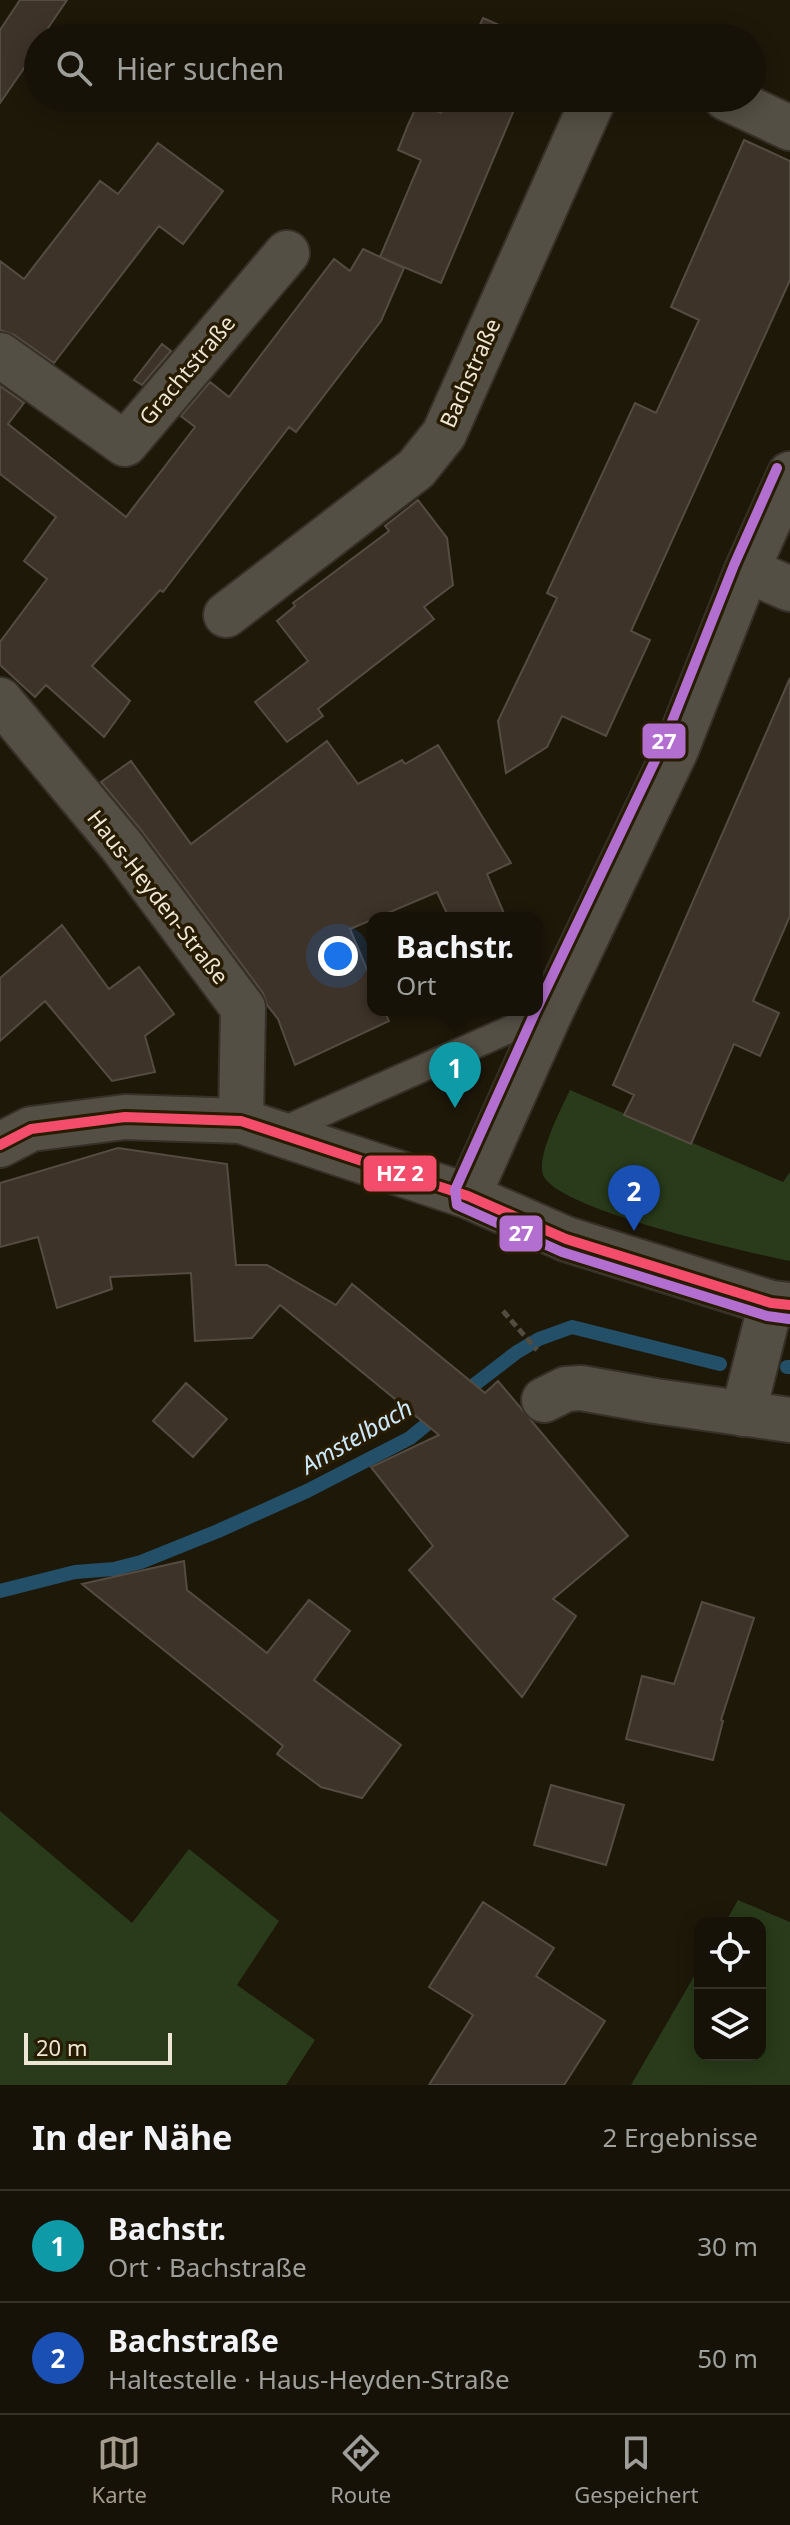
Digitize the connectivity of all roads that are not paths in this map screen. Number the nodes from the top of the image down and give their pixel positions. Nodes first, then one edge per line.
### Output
1 (588, 112) edge
2 (756, 112) edge
3 (790, 128) edge
4 (287, 253) dead end
5 (0, 355) edge
6 (790, 474) edge
7 (747, 570) junction
8 (790, 589) edge
9 (226, 615) dead end
10 (0, 700) edge
11 (551, 1011) junction
12 (543, 1014) edge
13 (538, 1016) edge
14 (258, 1127) junction
15 (10, 1128) edge
16 (468, 1196) junction
17 (781, 1304) edge
18 (751, 1381) junction
19 (544, 1400) dead end
20 (790, 1420) edge

1 - 9 street, Bachstraße
2 - 3 street
4 - 5 street, Grachtstraße
6 - 7 street
7 - 8 street
7 - 11 street
10 - 14 street, Haus-Heyden-Straße
11 - 12 lane
11 - 16 street
13 - 14 lane
14 - 15 street
14 - 16 street
16 - 17 street
17 - 18 street
18 - 19 street
18 - 20 street

